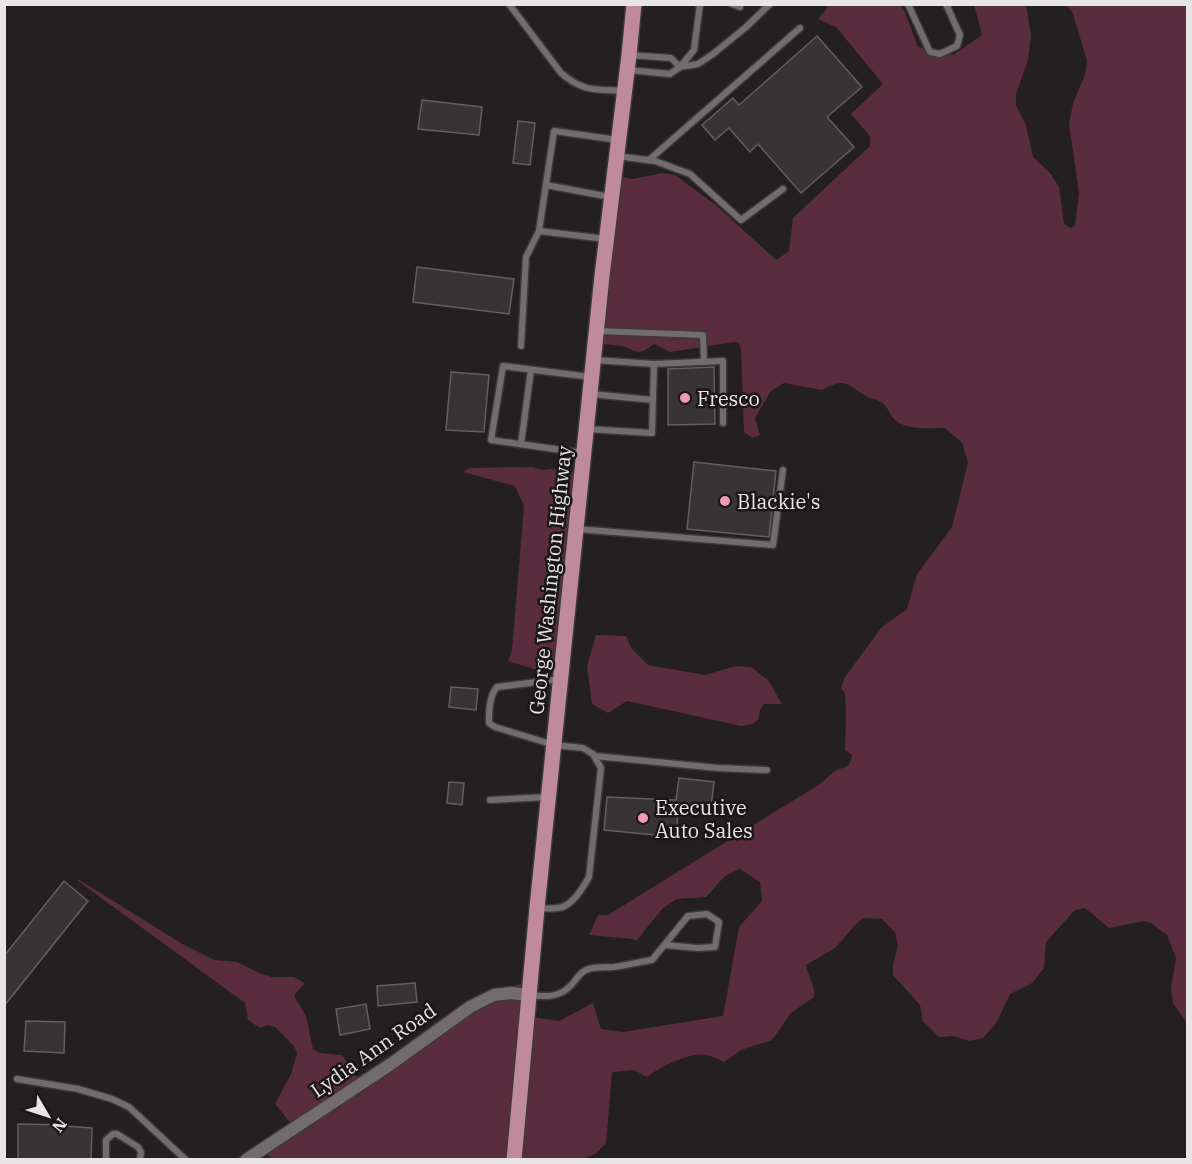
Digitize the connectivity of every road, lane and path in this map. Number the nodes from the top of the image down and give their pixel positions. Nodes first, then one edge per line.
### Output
1 (509, 4) edge
2 (634, 4) edge
3 (700, 4) edge
4 (732, 4) edge
5 (770, 4) edge
6 (908, 4) edge
7 (946, 4) edge
8 (740, 8) dead end
9 (800, 28) dead end
10 (628, 63) junction
11 (680, 67) junction
12 (624, 91) junction
13 (617, 148) junction
14 (649, 160) junction
15 (546, 186) junction
16 (783, 189) dead end
17 (611, 197) junction
18 (539, 231) junction
19 (606, 239) junction
20 (596, 330) junction
21 (521, 346) dead end
22 (593, 360) junction
23 (704, 362) junction
24 (654, 364) junction
25 (531, 370) junction
26 (592, 377) junction
27 (590, 394) junction
28 (653, 400) junction
29 (723, 423) dead end
30 (586, 429) junction
31 (521, 444) junction
32 (584, 453) junction
33 (783, 470) dead end
34 (576, 529) junction
35 (561, 679) junction
36 (554, 745) junction
37 (595, 756) junction
38 (767, 770) dead end
39 (548, 797) junction
40 (490, 800) dead end
41 (537, 908) junction
42 (665, 945) junction
43 (528, 995) junction
44 (17, 1079) dead end
45 (106, 1160) edge
46 (140, 1160) edge
47 (186, 1160) edge
48 (246, 1160) edge
49 (514, 1160) edge

1 - 12 lane
2 - 10 main road, George Washington Highway
3 - 11 lane
4 - 8 lane
5 - 11 lane
6 - 7 lane
9 - 14 lane
10 - 11 lane
10 - 11 lane
10 - 12 main road, George Washington Highway
12 - 13 main road, George Washington Highway
13 - 14 lane
13 - 15 lane
13 - 17 main road, George Washington Highway
14 - 16 lane
15 - 17 lane
15 - 18 lane
17 - 19 main road, George Washington Highway
18 - 19 lane
18 - 21 lane
19 - 20 main road, George Washington Highway
20 - 22 main road, George Washington Highway
20 - 23 lane
22 - 24 lane
22 - 26 main road, George Washington Highway
23 - 24 lane
23 - 29 lane
24 - 28 lane
25 - 26 lane
25 - 31 lane
25 - 31 lane
26 - 27 main road, George Washington Highway
27 - 28 lane
27 - 30 main road, George Washington Highway
28 - 30 lane
30 - 32 main road, George Washington Highway
31 - 32 lane
32 - 34 main road, George Washington Highway
33 - 34 lane
34 - 35 main road, George Washington Highway
35 - 36 main road, George Washington Highway
35 - 36 lane
36 - 37 lane
36 - 39 main road, George Washington Highway
37 - 38 lane
37 - 41 lane
39 - 40 lane
39 - 41 main road, George Washington Highway
41 - 43 main road, George Washington Highway
42 - 42 lane
42 - 43 lane
43 - 48 street, Lydia Ann Road
43 - 49 main road, George Washington Highway
44 - 47 lane
45 - 46 lane

